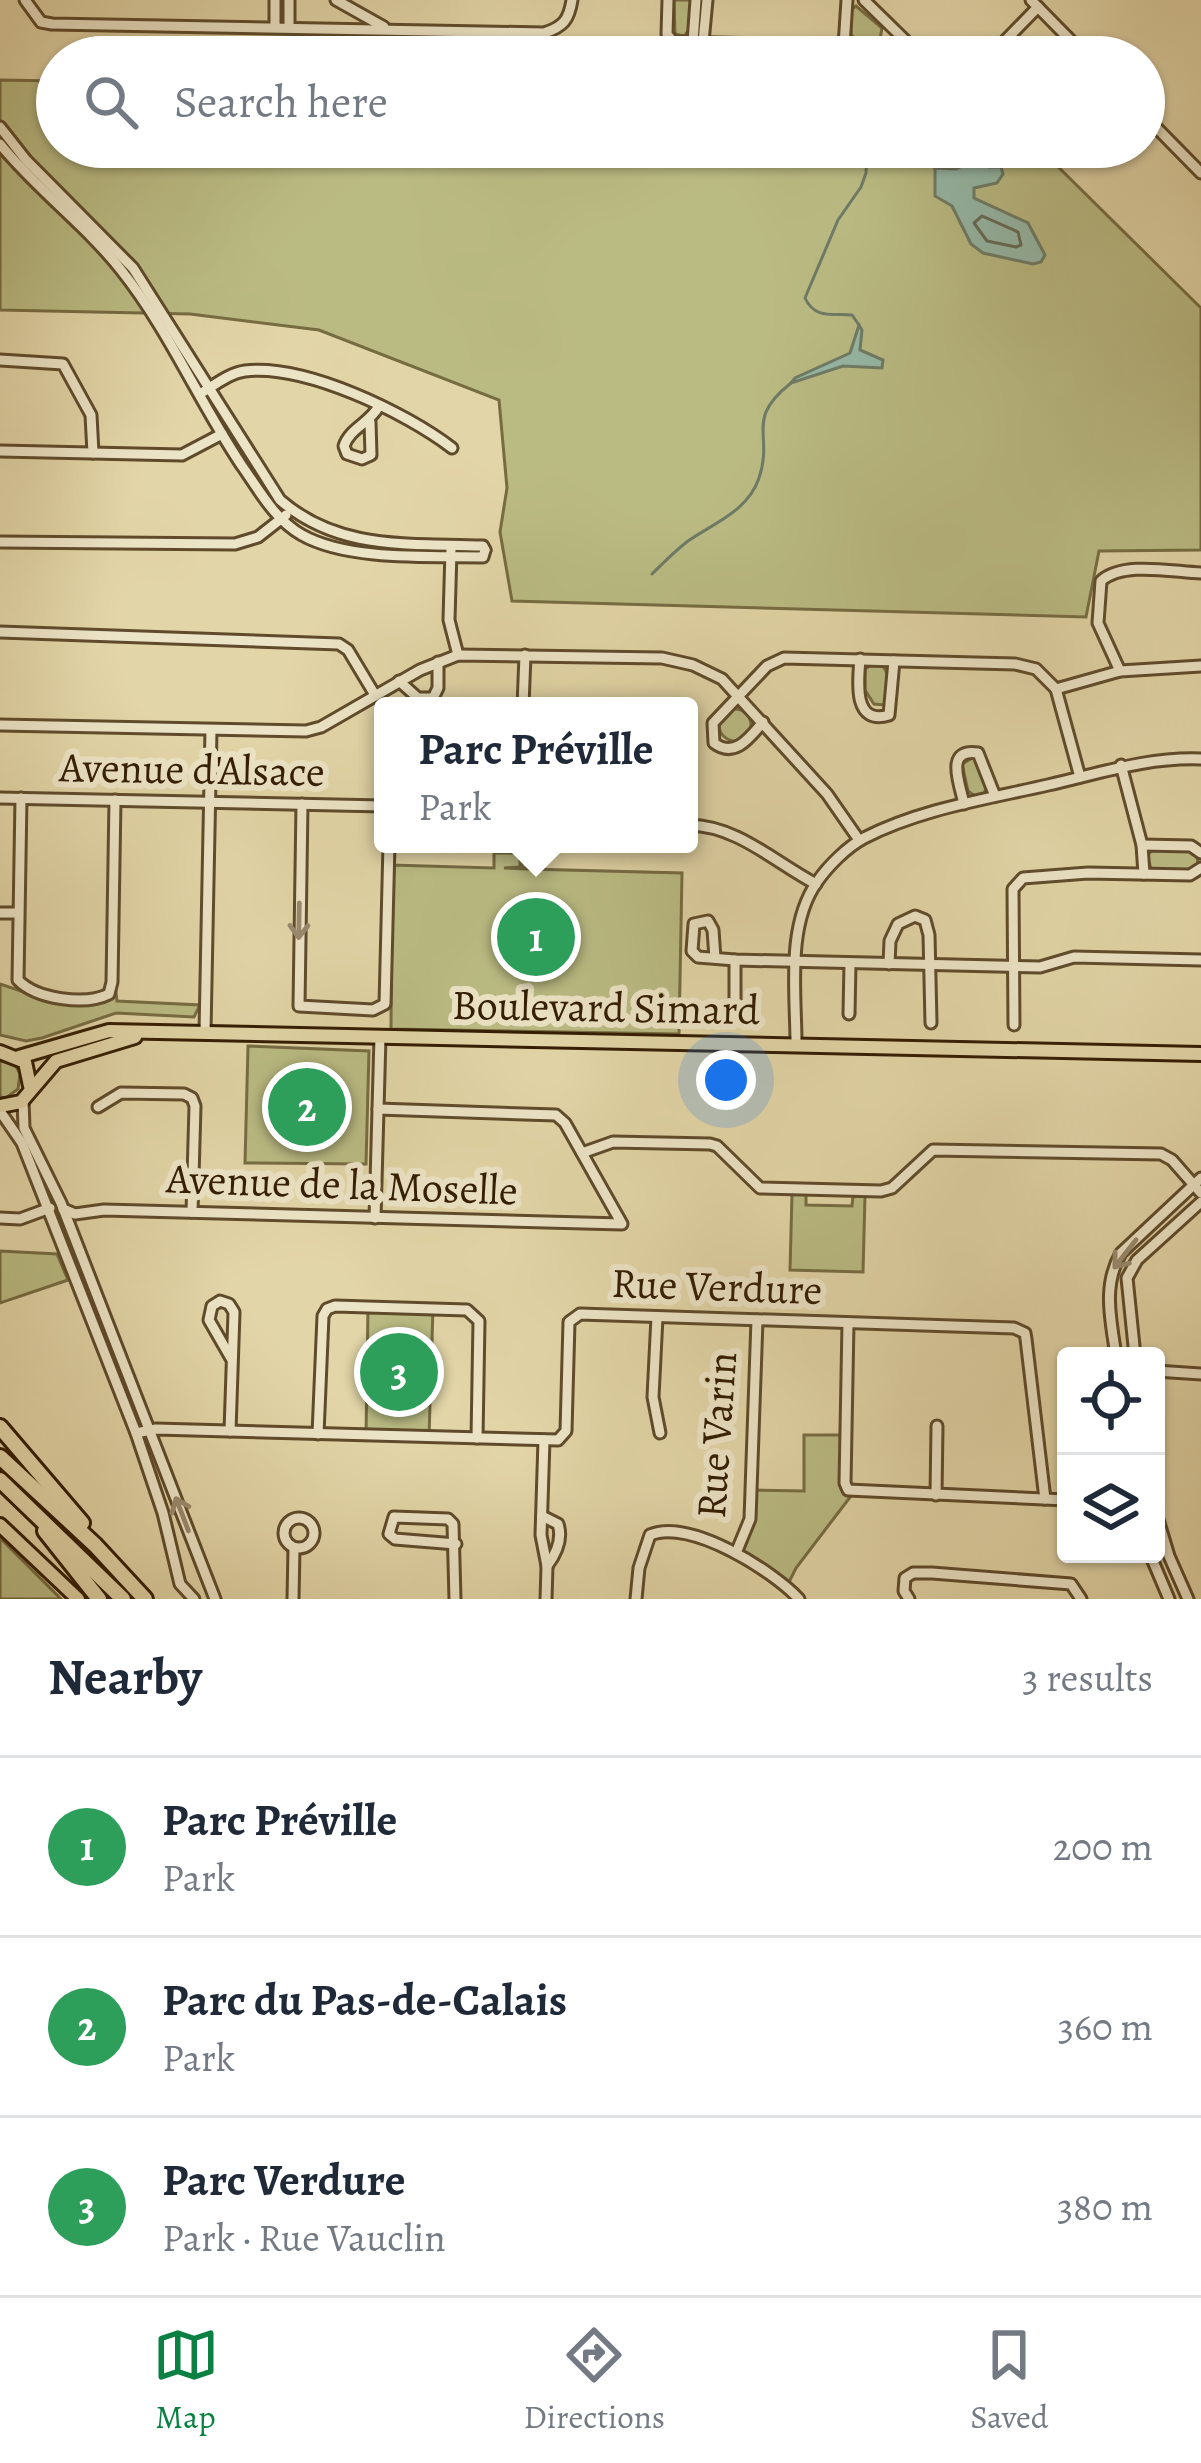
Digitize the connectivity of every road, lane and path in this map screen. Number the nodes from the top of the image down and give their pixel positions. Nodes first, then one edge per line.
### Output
1 (25, 0) edge
2 (274, 0) edge
3 (289, 0) edge
4 (336, 0) edge
5 (572, 0) edge
6 (668, 0) edge
7 (696, 0) edge
8 (706, 0) edge
9 (847, 0) edge
10 (864, 0) edge
11 (1034, 3) edge
12 (275, 27) junction
13 (289, 27) junction
14 (389, 29) junction
15 (669, 36) edge
16 (698, 36) edge
17 (699, 36) edge
18 (845, 36) edge
19 (901, 36) edge
20 (1008, 36) edge
21 (1066, 36) edge
22 (0, 127) edge
23 (1165, 136) edge
24 (0, 144) edge
25 (1201, 173) edge
26 (157, 312) junction
27 (0, 360) edge
28 (203, 392) junction
29 (379, 406) junction
30 (370, 422) dead end
31 (227, 432) junction
32 (452, 448) dead end
33 (0, 451) edge
34 (93, 453) junction
35 (286, 514) junction
36 (0, 542) edge
37 (1201, 573) edge
38 (0, 632) edge
39 (458, 655) junction
40 (525, 655) junction
41 (860, 659) junction
42 (894, 661) junction
43 (438, 662) junction
44 (1201, 667) edge
45 (1120, 671) junction
46 (399, 682) junction
47 (1056, 688) junction
48 (375, 695) junction
49 (417, 697) edge
50 (433, 697) edge
51 (523, 697) edge
52 (741, 697) junction
53 (764, 722) junction
54 (0, 725) edge
55 (211, 730) junction
56 (1201, 759) edge
57 (1121, 765) junction
58 (1080, 777) junction
59 (994, 796) junction
60 (0, 798) edge
61 (21, 798) junction
62 (115, 800) junction
63 (210, 802) junction
64 (964, 803) junction
65 (302, 804) junction
66 (374, 806) edge
67 (698, 827) edge
68 (860, 840) junction
69 (1142, 845) junction
70 (389, 853) edge
71 (1201, 853) edge
72 (1201, 868) edge
73 (1144, 874) junction
74 (816, 884) junction
75 (0, 913) edge
76 (18, 914) junction
77 (715, 958) dead end
78 (735, 960) junction
79 (1201, 960) edge
80 (796, 962) junction
81 (850, 963) junction
82 (889, 964) junction
83 (930, 965) junction
84 (1011, 966) junction
85 (849, 1014) dead end
86 (735, 1016) dead end
87 (931, 1023) dead end
88 (1014, 1025) dead end
89 (205, 1032) junction
90 (153, 1033) junction
91 (380, 1036) junction
92 (796, 1043) junction
93 (7, 1052) edge
94 (1201, 1054) edge
95 (25, 1096) junction
96 (98, 1107) dead end
97 (0, 1109) edge
98 (378, 1109) junction
99 (582, 1153) junction
100 (1199, 1186) edge
101 (1201, 1202) edge
102 (62, 1206) junction
103 (48, 1208) junction
104 (192, 1212) junction
105 (0, 1218) edge
106 (375, 1219) junction
107 (657, 1317) junction
108 (757, 1319) junction
109 (848, 1323) junction
110 (1115, 1347) edge
111 (1134, 1347) edge
112 (232, 1360) junction
113 (1165, 1372) edge
114 (1201, 1374) edge
115 (937, 1426) dead end
116 (0, 1427) edge
117 (149, 1429) junction
118 (230, 1431) junction
119 (136, 1433) junction
120 (660, 1433) dead end
121 (318, 1434) junction
122 (477, 1438) junction
123 (544, 1440) junction
124 (0, 1457) edge
125 (0, 1480) edge
126 (936, 1495) junction
127 (20, 1498) junction
128 (1045, 1499) junction
129 (1057, 1500) edge
130 (542, 1516) junction
131 (0, 1525) edge
132 (1165, 1543) edge
133 (456, 1544) junction
134 (294, 1548) dead end
135 (736, 1553) junction
136 (110, 1561) junction
137 (1154, 1563) edge
138 (547, 1566) junction
139 (78, 1599) edge
140 (99, 1599) edge
141 (123, 1599) edge
142 (145, 1599) edge
143 (194, 1599) edge
144 (215, 1599) edge
145 (293, 1599) edge
146 (454, 1599) edge
147 (546, 1599) edge
148 (636, 1599) edge
149 (799, 1599) edge
150 (909, 1599) edge
151 (1081, 1599) edge
152 (1169, 1599) edge
153 (1189, 1599) edge

1 - 12 street
2 - 12 street
3 - 13 street
4 - 14 street
5 - 14 street
6 - 15 street
7 - 16 street
8 - 17 street
9 - 18 street
10 - 19 street
11 - 20 street
11 - 21 street
12 - 13 street
13 - 14 street
22 - 26 street
23 - 25 street
24 - 26 street
26 - 28 street
27 - 34 street
28 - 29 street
28 - 31 street
29 - 30 street
29 - 32 street
31 - 34 street
31 - 35 street
33 - 34 street
35 - 36 street
35 - 39 street
37 - 45 street
38 - 48 street
39 - 40 street
39 - 43 street
40 - 51 street
40 - 52 street
41 - 42 street
41 - 42 street
41 - 52 street
42 - 47 street
43 - 46 street
43 - 50 street
44 - 45 street
45 - 47 street
46 - 48 street
46 - 49 street
47 - 58 street
48 - 55 street
52 - 53 street
52 - 53 street
53 - 68 street
54 - 55 street
55 - 63 street
56 - 57 street
57 - 58 street
57 - 69 street
58 - 59 street
59 - 64 street
59 - 64 street
60 - 61 street, Avenue d'Alsace
61 - 62 street, Avenue d'Alsace
61 - 76 street
62 - 63 street, Avenue d'Alsace
62 - 76 street
63 - 65 street, Avenue d'Alsace
63 - 89 street
64 - 68 street
65 - 66 street, Avenue d'Alsace
65 -> 70 street
67 - 74 street
68 - 74 street
69 - 71 street
69 - 73 street
72 - 73 street
73 - 84 street
74 - 80 street
75 - 76 street
77 - 78 street
78 - 80 street
78 - 86 street
79 - 84 street
80 - 81 street
80 - 92 street
81 - 82 street
81 - 85 street
82 - 83 street
82 - 83 street
83 - 84 street
83 - 87 street
84 - 88 street
89 - 90 main road, Boulevard Simard
89 - 91 main road, Boulevard Simard
90 - 93 main road, Boulevard Simard
90 - 95 main road, Boulevard Simard
91 - 92 main road, Boulevard Simard
91 - 98 street
92 - 94 main road, Boulevard Simard
93 - 95 main road
95 - 97 main road
95 - 102 street
96 - 104 street
97 - 103 street
98 - 99 street
98 - 106 street
99 - 100 street
99 - 106 street, Avenue de la Moselle
100 -> 110 street
101 - 111 street
102 - 103 street
102 - 104 street, Avenue de la Moselle
102 - 117 street
103 - 105 street
103 - 119 street
104 - 106 street, Avenue de la Moselle
107 - 108 street, Rue Verdure
107 - 120 street
107 - 123 street, Rue Verdure
108 - 109 street, Rue Verdure
108 - 135 street, Rue Varin
109 - 126 street
109 - 128 street, Rue Verdure
112 - 112 street
112 - 118 street
113 - 114 street
115 - 126 street
116 - 136 highway
117 - 118 street
117 - 119 street
144 -> 117 street
118 - 121 street
119 - 143 street
121 - 122 street
121 - 122 street
122 - 123 street
123 - 130 street
124 - 136 highway
125 - 127 highway
126 - 128 street
127 - 140 highway
127 - 141 highway
128 - 129 street
130 - 138 street
130 - 138 street
131 - 139 main road
132 - 153 street
133 - 133 street
133 - 146 street
134 - 145 street
135 - 148 street
135 - 149 street
136 - 142 highway
137 - 152 street
138 - 147 street
150 - 151 street

